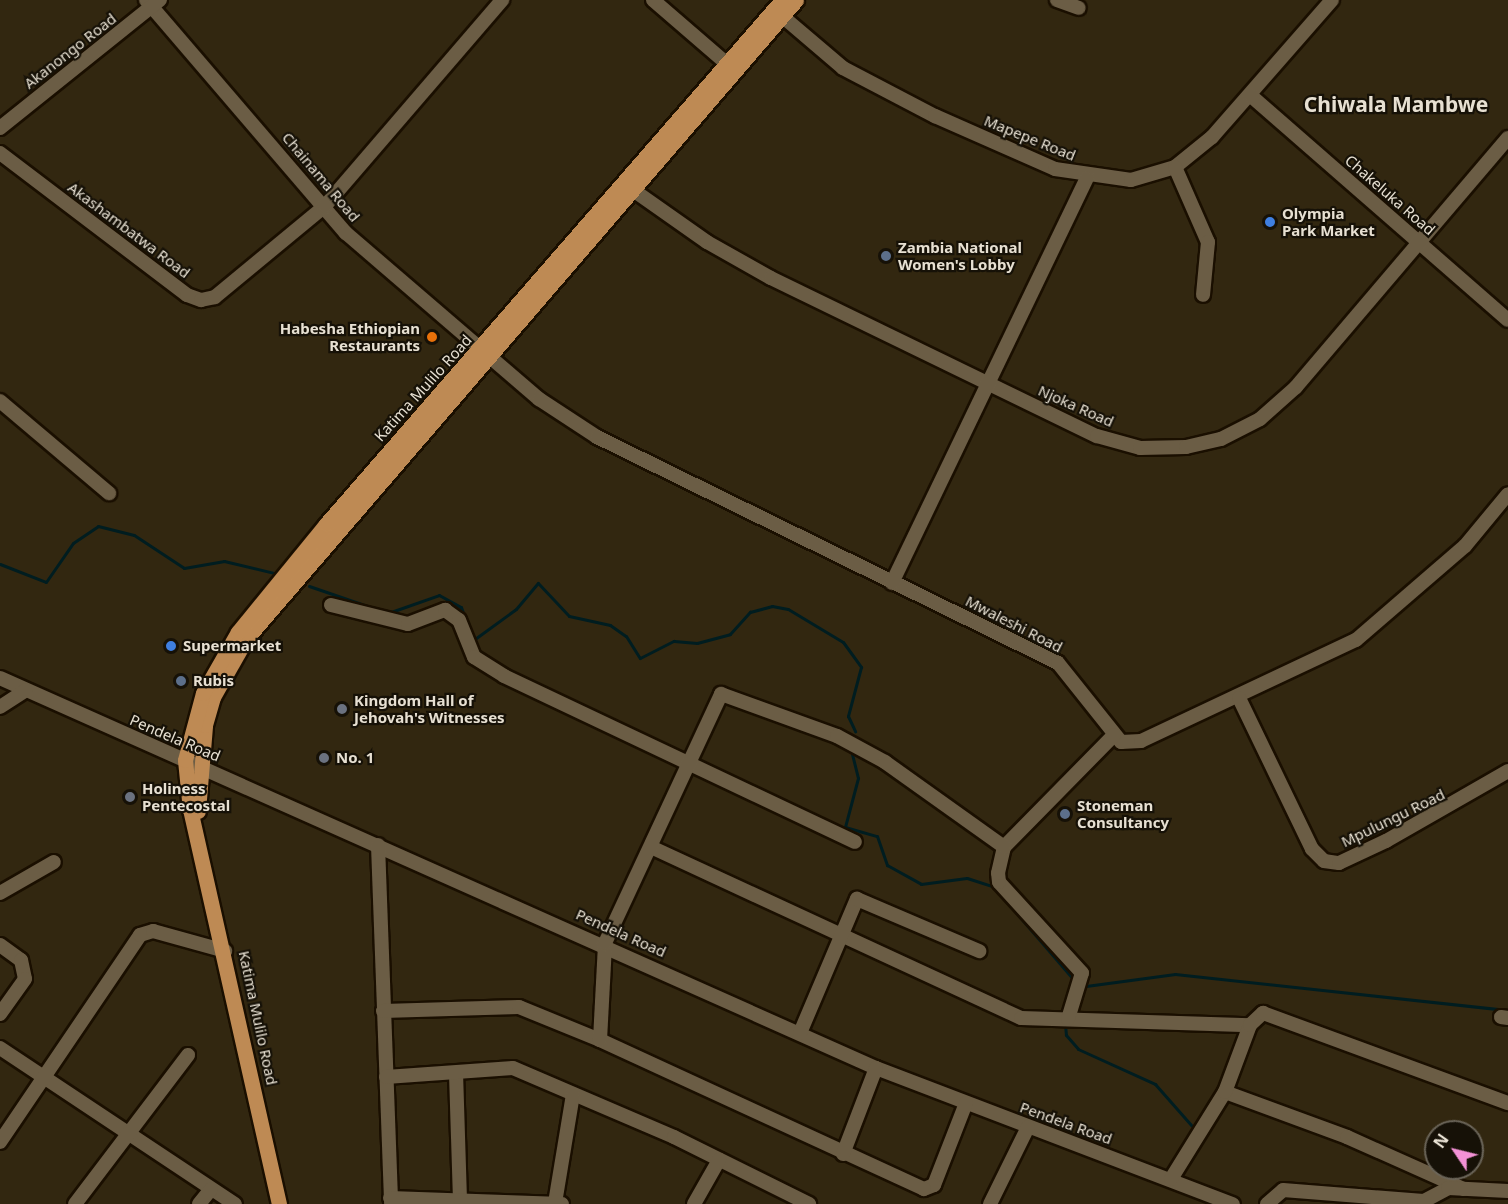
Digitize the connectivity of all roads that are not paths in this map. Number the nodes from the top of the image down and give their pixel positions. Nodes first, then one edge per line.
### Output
1 (502, 0) edge
2 (653, 0) edge
3 (782, 0) edge
4 (796, 0) edge
5 (1057, 0) edge
6 (1332, 0) edge
7 (153, 2) edge
8 (1079, 8) dead end
9 (782, 16) junction
10 (730, 66) junction
11 (1250, 95) junction
12 (0, 128) edge
13 (1508, 138) edge
14 (0, 153) edge
15 (1175, 167) junction
16 (1087, 178) junction
17 (628, 187) junction
18 (325, 206) junction
19 (1417, 241) junction
20 (1203, 295) dead end
21 (1508, 320) edge
22 (485, 354) junction
23 (990, 384) junction
24 (0, 400) edge
25 (110, 492) dead end
26 (1508, 494) edge
27 (892, 583) junction
28 (331, 605) dead end
29 (0, 678) edge
30 (27, 690) junction
31 (1239, 698) junction
32 (0, 706) edge
33 (1114, 735) junction
34 (191, 763) junction
35 (691, 766) junction
36 (1508, 771) edge
37 (855, 843) dead end
38 (378, 845) junction
39 (1004, 847) junction
40 (653, 848) junction
41 (54, 861) dead end
42 (0, 894) edge
43 (841, 939) junction
44 (605, 943) junction
45 (0, 945) edge
46 (225, 951) junction
47 (979, 951) dead end
48 (383, 1011) junction
49 (0, 1014) edge
50 (1068, 1019) junction
51 (1250, 1025) junction
52 (800, 1033) junction
53 (600, 1040) junction
54 (0, 1048) edge
55 (188, 1055) dead end
56 (876, 1068) junction
57 (456, 1073) junction
58 (46, 1076) junction
59 (386, 1077) junction
60 (1226, 1092) junction
61 (573, 1094) junction
62 (966, 1103) junction
63 (1508, 1103) edge
64 (1028, 1127) junction
65 (127, 1131) junction
66 (0, 1142) edge
67 (843, 1154) junction
68 (719, 1160) junction
69 (1171, 1179) junction
70 (211, 1189) junction
71 (1464, 1189) junction
72 (1508, 1191) edge
73 (390, 1201) edge
74 (460, 1201) junction
75 (439, 1202) edge
76 (510, 1203) edge
77 (559, 1203) edge
78 (75, 1204) edge
79 (199, 1204) edge
80 (235, 1204) edge
81 (279, 1204) edge
82 (694, 1204) edge
83 (809, 1204) edge
84 (990, 1204) edge
85 (1233, 1204) edge
86 (1266, 1204) edge

1 - 18 street
2 - 10 street
3 - 10 main road, Katima Mulilo Road
4 - 9 main road, Katima Mulilo Road
5 - 8 street
6 - 11 street, Mapepe Road
7 - 12 street, Akanongo Road
7 - 18 street, Chainama Road
9 - 10 main road, Katima Mulilo Road
9 - 16 street, Mapepe Road
10 - 17 main road, Katima Mulilo Road
11 - 15 street, Mapepe Road
11 - 19 street, Chakeluka Road
13 - 19 street, Njoka Road
14 - 18 street, Akashambatwa Road
15 - 16 street, Mapepe Road
15 - 20 street
16 - 23 street
17 - 22 main road, Katima Mulilo Road
17 - 23 street, Njoka Road
18 - 22 street, Chainama Road
19 - 21 street, Chakeluka Road
19 - 23 street, Njoka Road
22 - 27 street, Mwaleshi Road
22 - 34 main road, Katima Mulilo Road
23 - 27 street
24 - 25 street
26 - 31 street
27 - 33 street, Mwaleshi Road
28 - 35 street
29 - 30 street, Pendela Road
30 - 32 street
30 - 34 street, Pendela Road
31 - 33 street
31 - 36 street, Mpulungu Road
33 - 39 street
34 - 38 street, Pendela Road
34 - 46 main road, Katima Mulilo Road
35 - 37 street
35 - 39 street
35 - 40 street
38 - 44 street, Pendela Road
38 - 48 street
39 - 50 street
40 - 43 street
40 - 44 street
41 - 42 street
43 - 47 street
43 - 50 street
43 - 52 street
44 - 52 street, Pendela Road
44 - 53 street
45 - 49 street
46 - 58 street
46 - 81 main road, Katima Mulilo Road
48 - 53 street
48 - 59 street
50 - 51 street
51 - 60 street
51 - 63 street
52 - 56 street, Pendela Road
53 - 67 street
54 - 58 street
55 - 65 street
56 - 62 street, Pendela Road
56 - 67 street
57 - 59 street
57 - 61 street
57 - 74 street
58 - 65 street
58 - 66 street
59 - 73 street
60 - 69 street
60 - 71 street
61 - 68 street
61 - 77 street
62 - 64 street, Pendela Road
62 - 67 street
64 - 69 street, Pendela Road
64 - 84 street
65 - 70 street
65 - 78 street
68 - 82 street
68 - 83 street
69 - 85 street, Pendela Road
70 - 79 street
70 - 80 street
71 - 72 street
71 - 86 street
73 - 75 street
74 - 75 street
74 - 76 street
76 - 77 street

